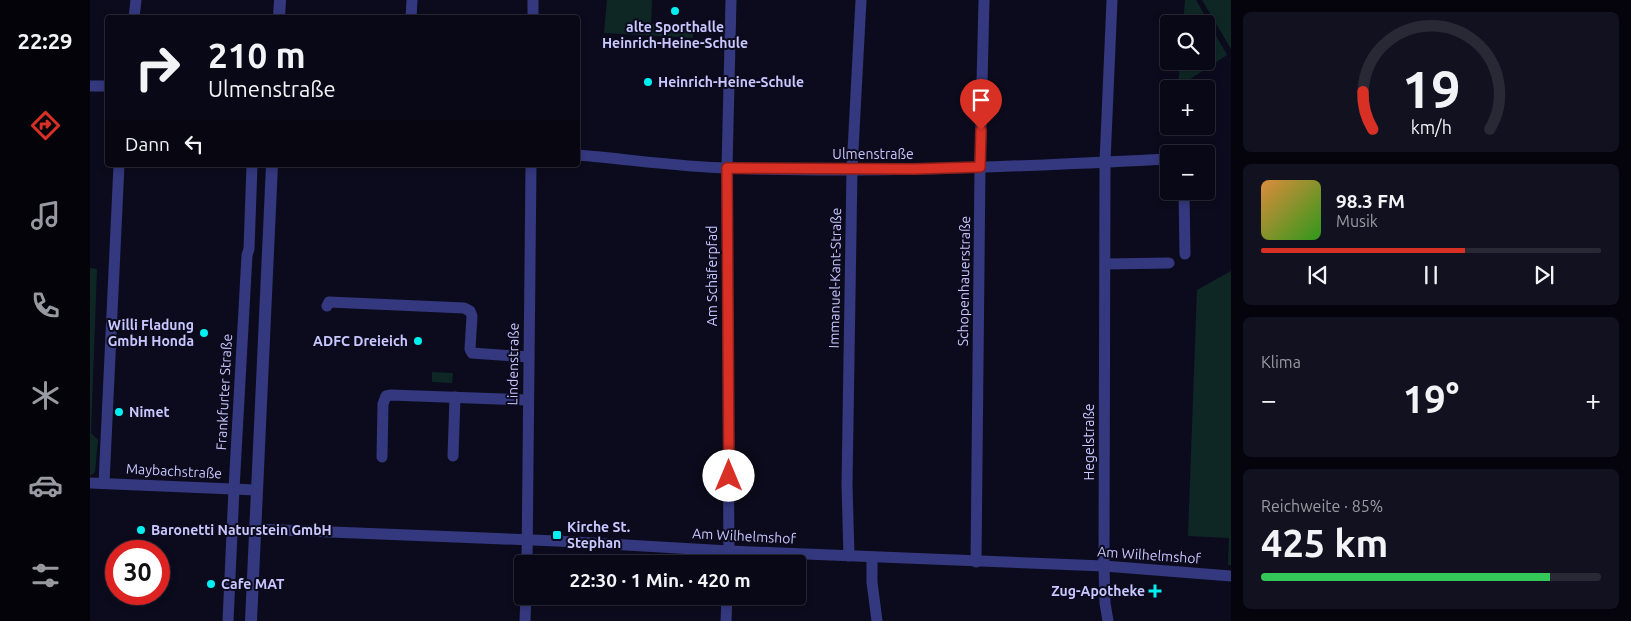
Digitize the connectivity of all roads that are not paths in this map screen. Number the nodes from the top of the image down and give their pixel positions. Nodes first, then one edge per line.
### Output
1 (136, 0) edge
2 (280, 0) edge
3 (412, 0) edge
4 (533, 0) edge
5 (731, 0) edge
6 (861, 0) edge
7 (984, 0) edge
8 (1112, 0) edge
9 (134, 15) edge
10 (279, 15) edge
11 (411, 15) edge
12 (533, 15) edge
13 (90, 86) edge
14 (105, 86) edge
15 (580, 155) edge
16 (1160, 159) edge
17 (1105, 162) junction
18 (119, 167) edge
19 (252, 167) edge
20 (272, 167) edge
21 (531, 167) edge
22 (980, 167) junction
23 (727, 168) junction
24 (852, 169) junction
25 (1184, 200) edge
26 (1185, 254) dead end
27 (1169, 263) dead end
28 (1105, 264) junction
29 (327, 306) dead end
30 (528, 357) junction
31 (455, 397) junction
32 (528, 400) junction
33 (453, 456) dead end
34 (382, 457) dead end
35 (90, 483) edge
36 (104, 483) junction
37 (234, 489) junction
38 (257, 490) junction
39 (256, 529) junction
40 (528, 540) junction
41 (729, 551) junction
42 (527, 555) edge
43 (729, 555) edge
44 (849, 556) junction
45 (872, 557) junction
46 (976, 562) junction
47 (1104, 566) junction
48 (1231, 576) edge
49 (526, 605) edge
50 (727, 605) edge
51 (228, 621) edge
52 (251, 621) edge
53 (525, 621) edge
54 (726, 621) edge
55 (877, 621) edge
56 (1108, 621) edge

1 - 9 street
2 - 10 street
3 - 11 street
4 - 12 street
5 - 23 street, Am Schäferpfad
6 - 24 street, Immanuel-Kant-Straße
7 - 22 street, Schopenhauerstraße
8 - 17 street, Hegelstraße
13 - 14 street
15 - 23 street, Ulmenstraße
16 - 17 street, Ulmenstraße
17 - 22 street, Ulmenstraße
17 - 28 street, Hegelstraße
18 - 36 street
19 - 37 street, Frankfurter Straße
20 - 38 street
21 - 30 street, Lindenstraße
22 - 24 street, Ulmenstraße
22 - 46 street, Schopenhauerstraße
23 - 24 street, Ulmenstraße
23 - 41 street, Am Schäferpfad
24 - 44 street, Immanuel-Kant-Straße
25 - 26 street
27 - 28 street
28 - 47 street, Hegelstraße
29 - 30 street
30 - 32 street, Lindenstraße
31 - 32 street
31 - 33 street
31 - 34 street
32 - 40 street, Lindenstraße
35 - 36 street, Maybachstraße
36 - 37 street, Maybachstraße
37 - 38 street, Maybachstraße
37 - 51 street, Frankfurter Straße
38 - 39 street
39 - 40 street, Am Wilhelmshof
39 - 52 street
40 - 41 street, Am Wilhelmshof
40 - 42 street, Lindenstraße
41 - 43 street, Am Schäferpfad
41 - 44 street, Am Wilhelmshof
44 - 45 street, Am Wilhelmshof
45 - 46 street, Am Wilhelmshof
45 - 55 street
46 - 47 street, Am Wilhelmshof
47 - 48 street, Am Wilhelmshof
47 - 56 street, Hegelstraße
49 - 53 street
50 - 54 street

